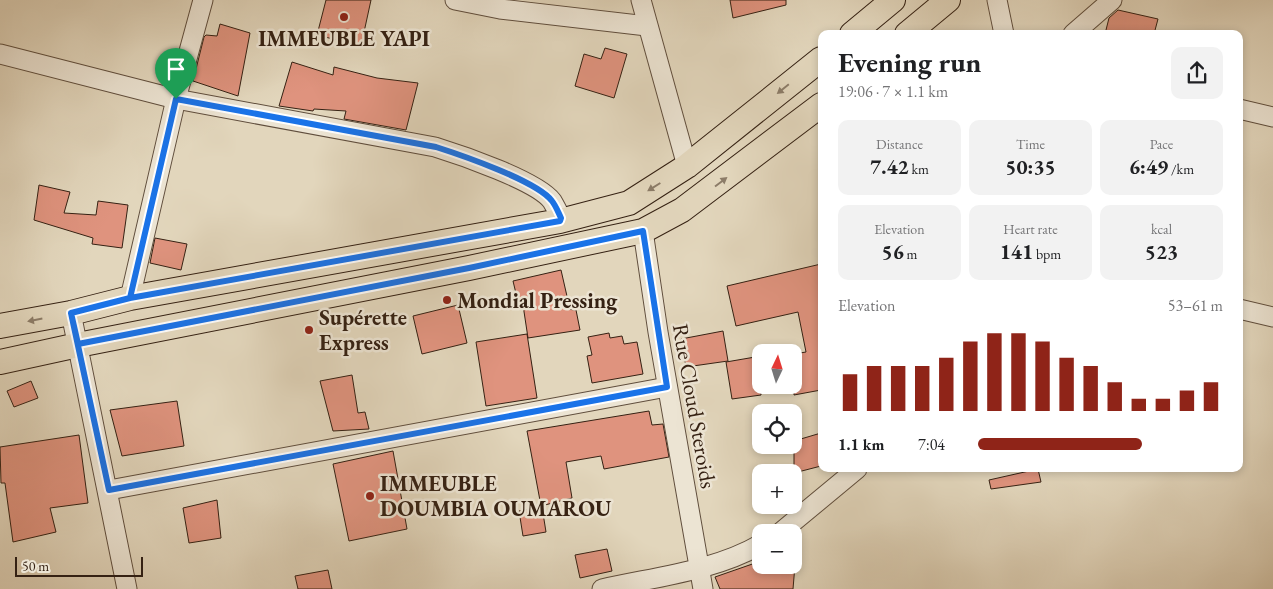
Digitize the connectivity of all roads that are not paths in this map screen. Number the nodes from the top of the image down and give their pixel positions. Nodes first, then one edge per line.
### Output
1 (202, 0) edge
2 (455, 0) edge
3 (641, 0) edge
4 (894, 0) edge
5 (948, 0) edge
6 (998, 0) edge
7 (1112, 0) edge
8 (647, 26) junction
9 (857, 30) edge
10 (912, 30) edge
11 (1003, 30) edge
12 (1078, 30) edge
13 (0, 54) edge
14 (818, 61) edge
15 (176, 99) junction
16 (818, 109) edge
17 (1243, 110) edge
18 (1273, 117) edge
19 (688, 166) junction
20 (560, 221) junction
21 (643, 231) junction
22 (130, 298) junction
23 (1243, 310) edge
24 (71, 313) junction
25 (1273, 316) edge
26 (0, 326) edge
27 (78, 344) junction
28 (0, 362) edge
29 (667, 387) junction
30 (853, 472) edge
31 (109, 490) junction
32 (791, 524) edge
33 (752, 549) edge
34 (699, 567) junction
35 (127, 589) edge
36 (602, 589) edge
37 (703, 589) edge

1 - 15 street
2 - 8 street
3 - 8 street
4 - 9 main road
5 - 10 main road
6 - 11 street
7 - 12 street
8 - 19 street
13 - 15 street
14 -> 19 main road
15 - 20 street
15 - 22 street
21 -> 16 main road
17 - 18 street
19 -> 20 main road
20 - 22 main road
21 - 27 main road
21 - 29 street, Rue Cloud Steroids
22 - 24 main road
23 - 25 street
24 -> 26 main road
24 - 27 street
27 - 28 main road
27 - 31 street
29 - 31 street
29 - 34 street, Rue Cloud Steroids
30 - 32 street
31 - 35 street
33 - 34 street
34 - 36 street
34 - 37 street, Rue Cloud Steroids

